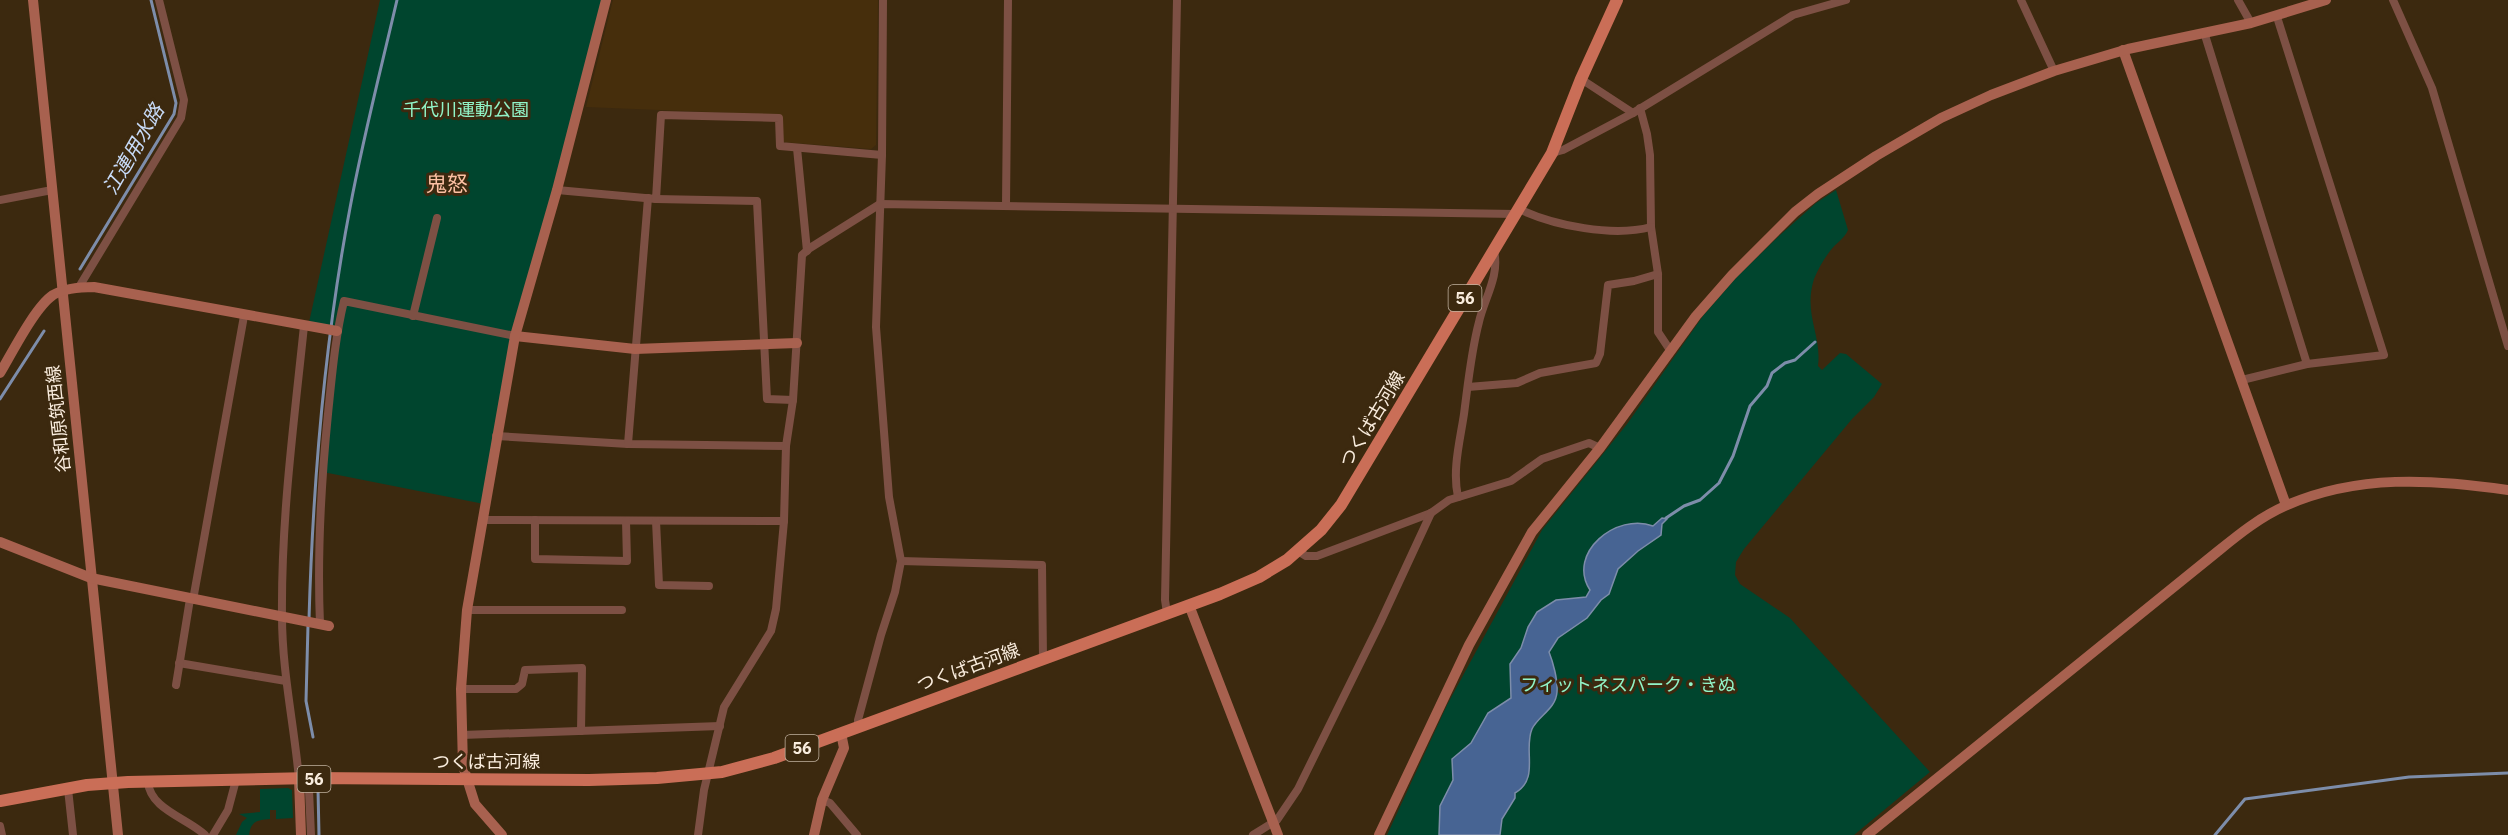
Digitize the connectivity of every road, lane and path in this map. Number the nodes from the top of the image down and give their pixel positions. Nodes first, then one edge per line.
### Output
1 (33, 0) edge
2 (159, 0) edge
3 (606, 0) edge
4 (883, 0) edge
5 (1008, 0) edge
6 (1177, 0) edge
7 (1617, 0) edge
8 (1846, 0) edge
9 (2021, 0) edge
10 (2238, 0) edge
11 (2326, 0) edge
12 (2393, 0) edge
13 (2277, 17) junction
14 (2251, 23) junction
15 (2204, 32) junction
16 (2123, 50) junction
17 (2054, 71) junction
18 (1581, 79) junction
19 (1636, 110) junction
20 (797, 148) junction
21 (1552, 153) junction
22 (882, 155) junction
23 (52, 190) junction
24 (557, 190) junction
25 (652, 198) junction
26 (0, 200) edge
27 (880, 204) junction
28 (1006, 205) junction
29 (1174, 209) junction
30 (1518, 212) junction
31 (437, 218) dead end
32 (1652, 227) junction
33 (1494, 249) junction
34 (807, 251) junction
35 (1658, 274) junction
36 (79, 287) junction
37 (62, 292) junction
38 (244, 316) junction
39 (413, 316) junction
40 (304, 326) junction
41 (337, 331) junction
42 (515, 336) junction
43 (797, 343) junction
44 (762, 346) junction
45 (2508, 346) edge
46 (635, 349) junction
47 (1670, 350) junction
48 (2307, 364) junction
49 (0, 373) edge
50 (2242, 380) junction
51 (1468, 387) junction
52 (793, 400) junction
53 (496, 436) junction
54 (628, 444) junction
55 (786, 446) junction
56 (1600, 448) junction
57 (2508, 490) edge
58 (1458, 497) junction
59 (2286, 506) junction
60 (1431, 513) junction
61 (482, 520) junction
62 (536, 520) junction
63 (626, 521) junction
64 (656, 521) junction
65 (784, 521) junction
66 (0, 542) edge
67 (1298, 551) junction
68 (901, 561) junction
69 (91, 578) junction
70 (709, 586) dead end
71 (192, 599) junction
72 (1189, 605) junction
73 (622, 609) dead end
74 (467, 610) junction
75 (1167, 613) junction
76 (282, 617) junction
77 (325, 625) joint
78 (1043, 659) junction
79 (179, 663) junction
80 (286, 681) junction
81 (176, 685) dead end
82 (461, 689) junction
83 (720, 726) junction
84 (858, 727) junction
85 (581, 730) junction
86 (841, 733) junction
87 (462, 735) junction
88 (708, 774) junction
89 (299, 779) junction
90 (466, 779) junction
91 (236, 780) junction
92 (148, 782) junction
93 (113, 783) junction
94 (68, 789) junction
95 (309, 790) dead end
96 (822, 800) junction
97 (0, 801) edge
98 (1273, 823) junction
99 (0, 826) edge
100 (2, 835) edge
101 (72, 835) edge
102 (118, 835) edge
103 (205, 835) edge
104 (213, 835) edge
105 (301, 835) edge
106 (311, 835) edge
107 (502, 835) edge
108 (698, 835) edge
109 (814, 835) edge
110 (857, 835) edge
111 (1253, 835) edge
112 (1278, 835) edge
113 (1379, 835) edge
114 (1867, 835) edge

1 - 23 street, 谷和原筑西線
2 - 36 street
3 - 24 street
4 - 22 street
5 - 28 street
6 - 29 street
7 - 18 main road, つくば古河線 / 56
8 - 19 street
9 - 17 street
10 - 14 street
11 - 13 street
12 - 45 street
13 - 14 street
13 - 48 street
14 - 15 street
15 - 16 street
15 - 48 street
16 - 17 street
16 - 50 street
17 - 47 street
18 - 19 street
18 - 21 main road, つくば古河線 / 56
19 - 21 street
19 - 32 street
20 - 22 street
20 - 25 street
20 - 34 street
21 - 30 main road, つくば古河線 / 56
22 - 27 street
23 - 26 street
23 - 37 street, 谷和原筑西線
24 - 25 street
24 - 42 street
25 - 44 street
25 - 46 street
27 - 28 street
27 - 34 street
27 - 68 street
28 - 29 street
29 - 30 street
29 - 75 street
30 - 32 street
30 - 33 main road, つくば古河線 / 56
31 - 39 street
32 - 35 street
33 - 51 street
33 - 67 main road, つくば古河線 / 56
34 - 43 street
35 - 47 street
35 - 51 street
36 - 37 street
36 - 38 street
37 - 49 street
37 - 69 street, 谷和原筑西線
38 - 40 street
38 - 71 street
39 - 41 street
39 - 42 street
40 - 41 street
40 - 76 street
41 - 77 street
42 - 46 street
42 - 53 street
43 - 44 street
43 - 52 street
44 - 46 street
44 - 52 street
46 - 54 street
47 - 56 street
48 - 50 street
50 - 59 street
51 - 58 street
52 - 55 street
53 - 54 street
53 - 61 street
54 - 55 street
55 - 65 street
56 - 58 street
56 - 113 street
57 - 59 street
58 - 60 street
59 - 114 street
60 - 67 street
60 - 98 street
61 - 62 street
61 - 74 street
62 - 63 street
62 - 63 street
63 - 64 street
64 - 65 street
64 - 70 street
65 - 83 street
66 - 69 street
67 - 72 main road, つくば古河線 / 56
68 - 78 street
68 - 84 street
69 - 71 street
69 - 93 street, 谷和原筑西線
71 - 76 street
71 - 79 street
72 - 75 main road, つくば古河線 / 56
72 - 98 street
73 - 74 street
74 - 82 street
75 - 78 main road, つくば古河線 / 56
76 - 77 street
76 - 80 street
78 - 84 main road, つくば古河線 / 56
79 - 80 street
79 - 81 street
80 - 89 street
82 - 85 street
82 - 87 street
83 - 85 street
83 - 88 street
84 - 86 main road, つくば古河線 / 56
85 - 87 street
86 - 88 main road, つくば古河線 / 56
86 - 96 street
87 - 90 street
88 - 90 main road, つくば古河線 / 56
88 - 108 street
89 - 90 main road, つくば古河線 / 56
89 - 91 main road, つくば古河線 / 56
89 - 105 street
90 - 107 street
91 - 92 main road, つくば古河線 / 56
91 - 104 street
92 - 93 main road, つくば古河線 / 56
92 - 103 street
93 - 94 main road, つくば古河線 / 56
93 - 102 street, 谷和原筑西線
94 - 97 main road, つくば古河線 / 56
94 - 101 street
95 - 106 street
96 - 109 street
96 - 110 street
98 - 111 street
98 - 112 street
99 - 100 street

